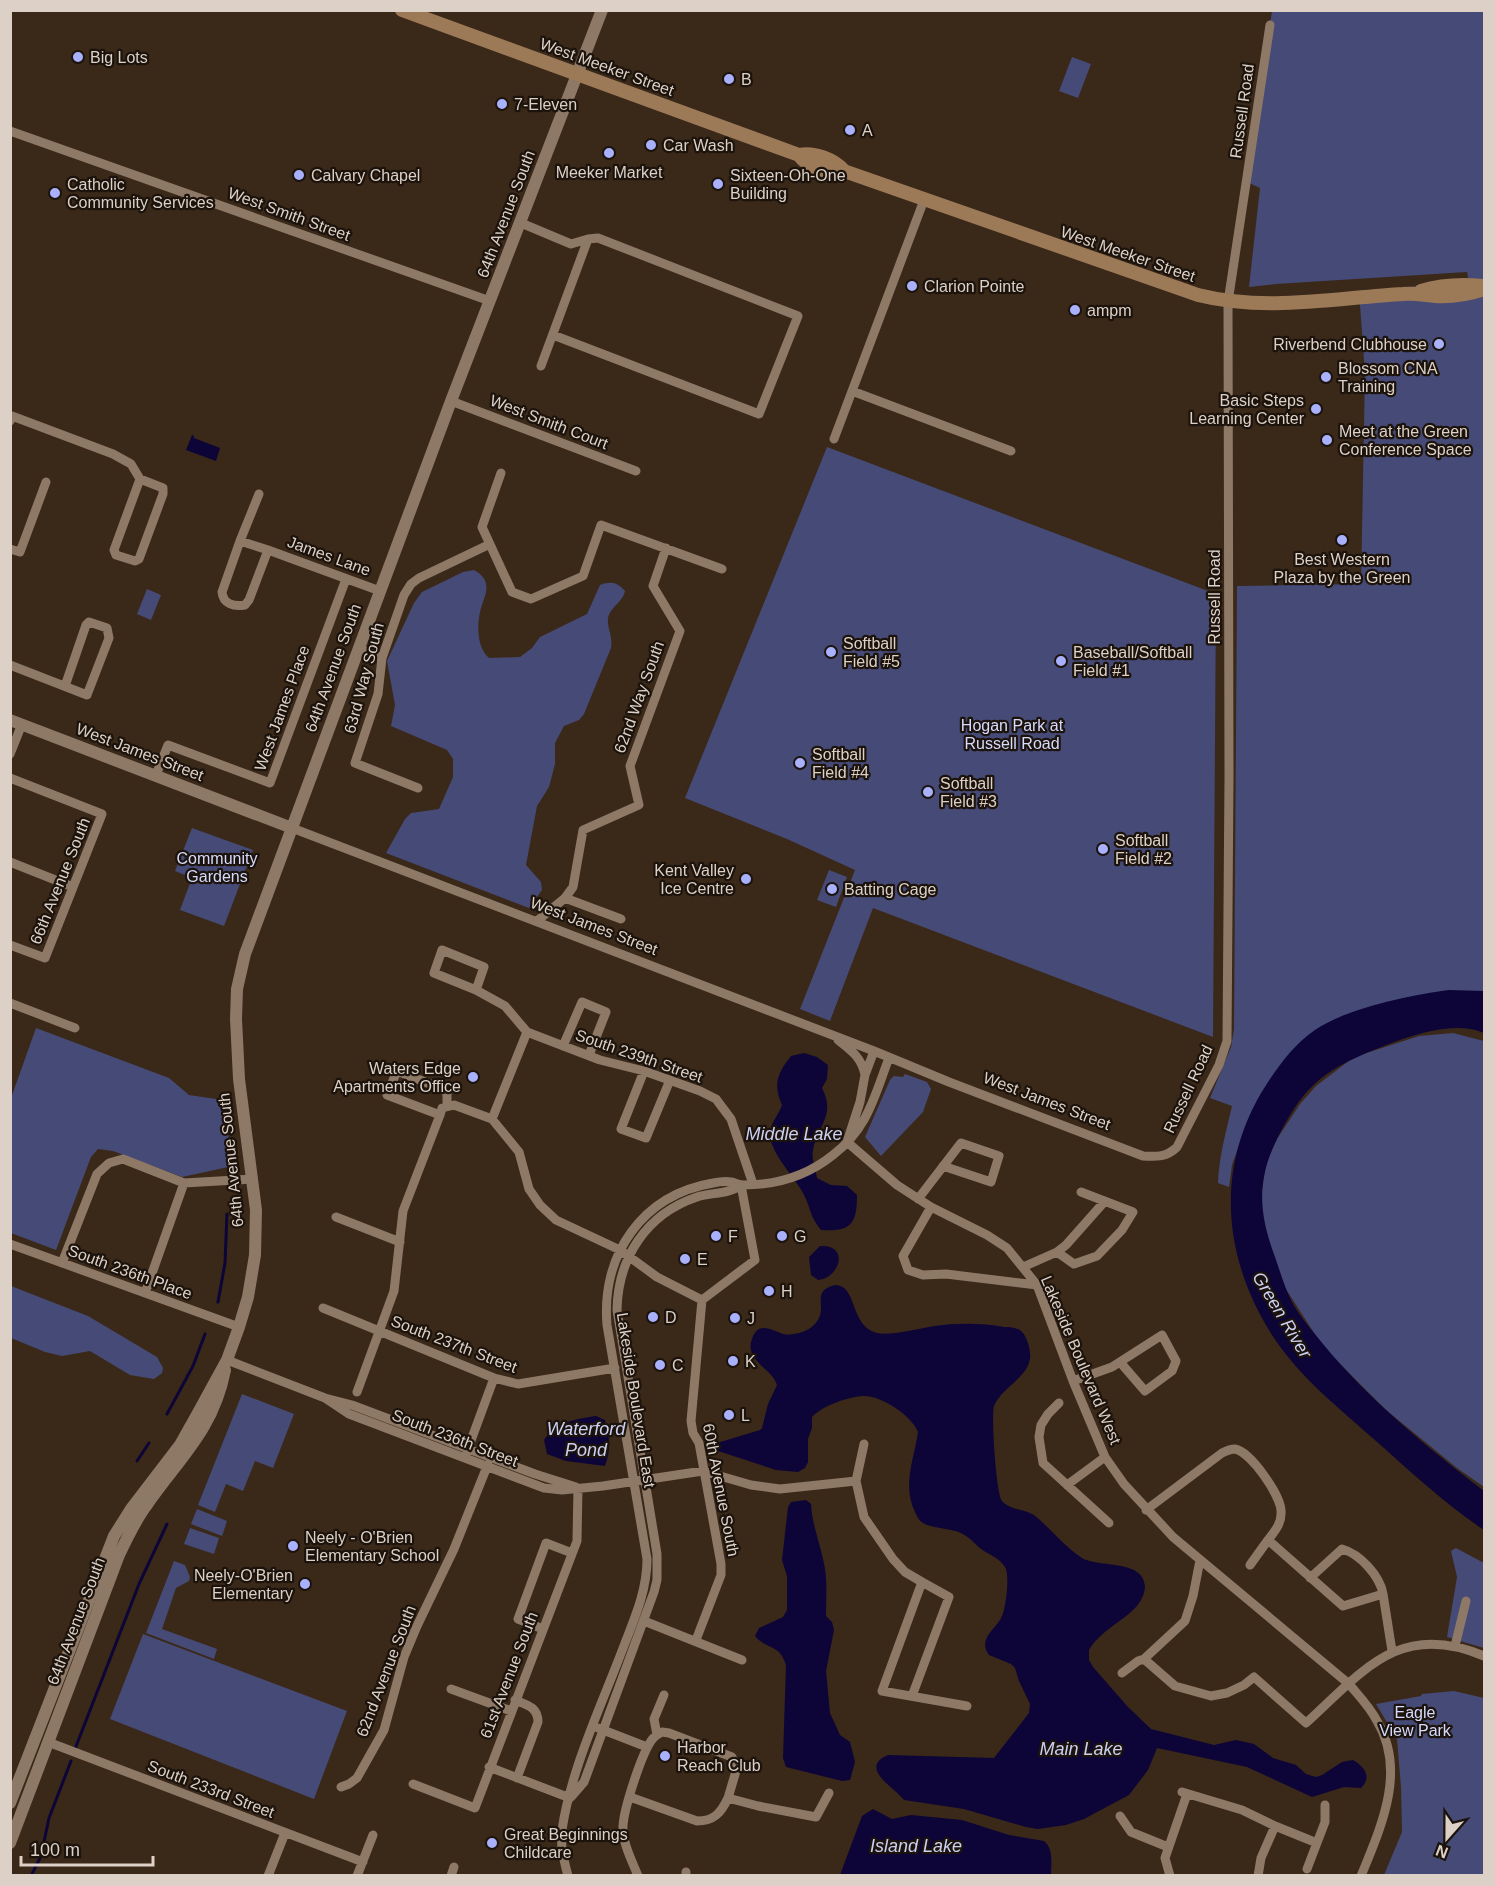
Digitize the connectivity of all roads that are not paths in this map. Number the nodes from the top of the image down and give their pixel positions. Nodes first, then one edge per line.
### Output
1 (402, 10) edge
2 (602, 10) edge
3 (1270, 25) dead end
4 (578, 74) junction
5 (10, 131) edge
6 (924, 200) junction
7 (520, 223) junction
8 (588, 239) junction
9 (1485, 287) edge
10 (490, 301) junction
11 (1228, 302) junction
12 (553, 335) junction
13 (541, 366) dead end
14 (852, 391) junction
15 (451, 401) junction
16 (11, 419) edge
17 (834, 439) dead end
18 (1011, 451) dead end
19 (636, 471) dead end
20 (501, 473) dead end
21 (140, 479) junction
22 (46, 482) dead end
23 (259, 494) dead end
24 (240, 541) junction
25 (490, 544) junction
26 (666, 548) junction
27 (10, 549) edge
28 (268, 550) junction
29 (722, 568) dead end
30 (346, 579) junction
31 (380, 591) junction
32 (358, 648) junction
33 (382, 658) junction
34 (10, 665) edge
35 (65, 686) junction
36 (16, 722) edge
37 (10, 754) edge
38 (156, 775) junction
39 (10, 778) edge
40 (418, 788) dead end
41 (292, 828) junction
42 (10, 862) edge
43 (73, 887) junction
44 (565, 898) junction
45 (621, 919) dead end
46 (537, 921) junction
47 (10, 945) edge
48 (476, 990) junction
49 (10, 1003) edge
50 (75, 1028) dead end
51 (527, 1032) junction
52 (831, 1034) junction
53 (563, 1046) junction
54 (874, 1050) junction
55 (589, 1055) junction
56 (889, 1058) junction
57 (644, 1071) junction
58 (865, 1075) junction
59 (670, 1080) junction
60 (447, 1106) junction
61 (440, 1115) junction
62 (492, 1119) junction
63 (847, 1142) junction
64 (1166, 1155) joint
65 (943, 1166) junction
66 (253, 1179) junction
67 (184, 1183) junction
68 (753, 1184) junction
69 (741, 1185) junction
70 (1081, 1192) dead end
71 (918, 1199) junction
72 (1105, 1202) junction
73 (931, 1207) junction
74 (336, 1217) dead end
75 (400, 1242) junction
76 (10, 1244) edge
77 (620, 1250) junction
78 (1057, 1252) junction
79 (628, 1256) junction
80 (62, 1263) junction
81 (1023, 1267) junction
82 (1037, 1285) junction
83 (145, 1293) junction
84 (702, 1300) junction
85 (322, 1308) dead end
86 (239, 1327) junction
87 (380, 1331) junction
88 (227, 1360) junction
89 (1120, 1362) junction
90 (615, 1368) junction
91 (494, 1378) junction
92 (1073, 1381) junction
93 (357, 1392) dead end
94 (1059, 1403) dead end
95 (864, 1444) dead end
96 (466, 1453) junction
97 (490, 1457) junction
98 (1105, 1457) junction
99 (486, 1467) junction
100 (703, 1471) junction
101 (645, 1480) junction
102 (634, 1481) junction
103 (856, 1481) junction
104 (1067, 1485) junction
105 (578, 1488) junction
106 (1146, 1510) junction
107 (1108, 1523) dead end
108 (1268, 1540) junction
109 (572, 1553) junction
110 (1200, 1560) junction
111 (1250, 1564) dead end
112 (1310, 1578) junction
113 (922, 1582) junction
114 (1383, 1594) junction
115 (1466, 1601) dead end
116 (644, 1621) junction
117 (543, 1629) junction
118 (696, 1640) junction
119 (1455, 1646) junction
120 (1392, 1651) junction
121 (1485, 1656) edge
122 (1144, 1659) junction
123 (742, 1660) dead end
124 (1122, 1673) dead end
125 (1349, 1684) junction
126 (451, 1689) dead end
127 (664, 1695) dead end
128 (912, 1696) junction
129 (515, 1700) junction
130 (967, 1706) dead end
131 (511, 1711) junction
132 (593, 1726) junction
133 (604, 1730) junction
134 (660, 1733) junction
135 (48, 1742) junction
136 (647, 1747) junction
137 (489, 1767) junction
138 (517, 1778) junction
139 (413, 1784) dead end
140 (341, 1787) dead end
141 (829, 1793) dead end
142 (630, 1797) junction
143 (570, 1798) junction
144 (728, 1798) junction
145 (10, 1803) edge
146 (1325, 1805) dead end
147 (1120, 1816) dead end
148 (1275, 1826) junction
149 (285, 1833) junction
150 (373, 1835) dead end
151 (10, 1843) edge
152 (1317, 1843) junction
153 (1168, 1847) junction
154 (363, 1862) junction
155 (1307, 1869) dead end
156 (268, 1875) edge
157 (357, 1875) edge
158 (568, 1875) edge
159 (638, 1875) edge
160 (1170, 1875) edge
161 (1258, 1875) edge
162 (1361, 1875) edge

1 - 4 main road, West Meeker Street
2 - 4 street, 64th Avenue South
3 - 11 street, Russell Road
4 - 6 main road, West Meeker Street
4 - 7 street, 64th Avenue South
5 - 10 street, West Smith Street
6 - 11 main road, West Meeker Street
6 - 14 street
7 - 8 street
7 - 10 street, 64th Avenue South
8 - 12 street
8 - 12 street
9 - 11 main road, West Meeker Street
10 - 15 street, 64th Avenue South
11 - 64 street, Russell Road
12 - 13 street
14 - 17 street
14 - 18 street
15 - 19 street, West Smith Court
15 - 31 street, 64th Avenue South
16 - 21 street
20 - 25 street
21 - 21 street
22 - 27 street
23 - 24 street
24 - 28 street, James Lane
24 - 28 street
25 - 26 street
25 - 33 street, 63rd Way South
26 - 29 street
26 - 44 street, 62nd Way South
28 - 30 street, James Lane
30 - 31 street, James Lane
30 - 38 street, West James Place
31 - 32 street, 64th Avenue South
32 - 33 street
32 - 41 street, 64th Avenue South
33 - 40 street, 63rd Way South
34 - 35 street
35 - 35 street
36 - 37 street
36 - 38 street, West James Street
38 - 41 street, West James Street
39 - 43 street, 66th Avenue South
41 - 46 street, West James Street
41 - 66 street, 64th Avenue South
42 - 43 street
43 - 47 street, 66th Avenue South
44 - 45 street
44 - 46 street, 62nd Way South
46 - 52 street, West James Street
48 - 48 street, South 239th Street
48 - 51 street, South 239th Street
49 - 50 street
51 - 53 street, South 239th Street
51 - 62 street
52 - 54 street, West James Street
52 - 58 street
53 - 55 street, South 239th Street
53 - 55 street
54 - 56 street, West James Street
54 - 58 street
55 - 57 street, South 239th Street
56 - 63 street, Lakeside Boulevard East
56 - 64 street, West James Street
57 - 59 street, South 239th Street
57 - 59 street
58 - 63 street
59 - 68 street, South 239th Street
60 - 61 street
60 - 61 street
60 - 62 street
61 - 75 street
62 - 77 street
63 - 68 street, Lakeside Boulevard East
63 - 71 street, Lakeside Boulevard West
65 - 65 street
65 - 71 street
66 - 67 street
66 - 86 street, 64th Avenue South
67 - 80 street
67 - 83 street
68 - 69 street, Lakeside Boulevard East
69 - 77 street, Lakeside Boulevard East
69 - 79 street, Lakeside Boulevard East
69 - 84 street
70 - 72 street
71 - 73 street, Lakeside Boulevard West
72 - 78 street
72 - 78 street
73 - 81 street, Lakeside Boulevard West
73 - 82 street
74 - 75 street
75 - 87 street
76 - 80 street, South 236th Place
77 - 79 street
77 - 90 street, Lakeside Boulevard East
78 - 81 street
79 - 84 street
79 - 101 street, Lakeside Boulevard East
80 - 83 street, South 236th Place
81 - 82 street, Lakeside Boulevard West
82 - 92 street, Lakeside Boulevard West
83 - 86 street, South 236th Place
84 - 100 street, 60th Avenue South
85 - 87 street, South 237th Street
86 - 88 street, 64th Avenue South
87 - 91 street, South 237th Street
87 - 93 street
88 - 96 street, South 236th Street
88 - 135 street, 64th Avenue South
88 - 145 street, 64th Avenue South
89 - 89 street
89 - 92 street
90 - 91 street, South 237th Street
90 - 102 street, Lakeside Boulevard East
91 - 96 street
92 - 98 street, Lakeside Boulevard West
94 - 104 street
95 - 103 street
96 - 97 street, South 236th Street
96 - 99 street, South 236th Street
97 - 99 street, 62nd Avenue South
97 - 105 street, South 236th Street
98 - 104 street
98 - 106 street, Lakeside Boulevard West
99 - 105 street, South 236th Street
99 - 140 street, 62nd Avenue South
100 - 101 street, South 236th Street
100 - 103 street, South 236th Street
100 - 118 street, 60th Avenue South
101 - 102 street, South 236th Street
101 - 116 street, Lakeside Boulevard East
102 - 105 street, South 236th Street
102 - 132 street, Lakeside Boulevard East
103 - 113 street
104 - 107 street
105 - 109 street, 61st Avenue South
106 - 108 street
106 - 110 street, Lakeside Boulevard West
108 - 111 street
108 - 112 street
109 - 117 street, 61st Avenue South
109 - 117 street
110 - 122 street
110 - 125 street, Lakeside Boulevard West
112 - 114 street
112 - 114 street
113 - 128 street
113 - 128 street
114 - 120 street
115 - 119 street
116 - 118 street
116 - 133 street, Lakeside Boulevard East
117 - 129 street, 61st Avenue South
118 - 123 street
119 - 120 street
119 - 121 street
120 - 125 street
122 - 124 street
122 - 125 street
125 - 162 street, Lakeside Boulevard West
126 - 131 street
127 - 134 street
128 - 130 street
129 - 131 street, 61st Avenue South
129 - 138 street
131 - 137 street, 61st Avenue South
132 - 133 street
132 - 143 street, Lakeside Boulevard East
133 - 136 street
133 - 143 street, Lakeside Boulevard East
134 - 136 street
134 - 144 street
135 - 149 street, South 233rd Street
135 - 151 street, 64th Avenue South
136 - 142 street
137 - 138 street
137 - 139 street, 61st Avenue South
138 - 143 street
141 - 144 street
142 - 144 street
142 - 159 street
143 - 158 street, Lakeside Boulevard East
146 - 152 street
147 - 153 street
148 - 152 street
148 - 153 street
148 - 161 street
149 - 154 street, South 233rd Street
149 - 156 street
150 - 154 street
152 - 155 street
153 - 160 street
154 - 157 street

